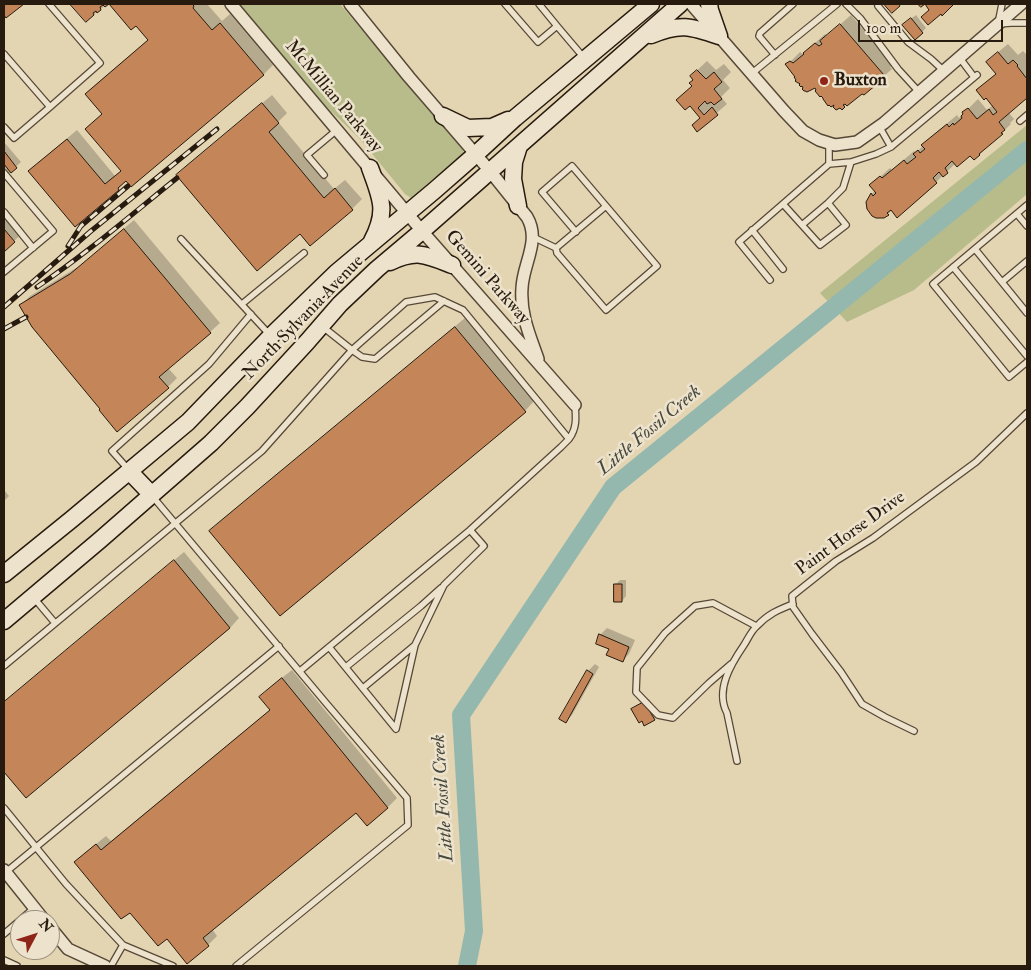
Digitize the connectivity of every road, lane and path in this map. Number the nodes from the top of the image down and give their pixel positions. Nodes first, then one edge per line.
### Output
1 (49, 4) edge
2 (232, 4) edge
3 (350, 4) edge
4 (505, 4) edge
5 (539, 4) edge
6 (680, 4) edge
7 (691, 4) edge
8 (709, 4) edge
9 (793, 4) edge
10 (837, 4) edge
11 (846, 4) edge
12 (1002, 4) edge
13 (1021, 4) edge
14 (878, 6) dead end
15 (645, 7) edge
16 (998, 24) junction
17 (1027, 24) edge
18 (557, 26) junction
19 (718, 36) junction
20 (640, 39) junction
21 (4, 54) edge
22 (774, 55) junction
23 (959, 57) junction
24 (585, 58) junction
25 (944, 70) junction
26 (751, 74) junction
27 (919, 92) junction
28 (50, 107) junction
29 (1027, 115) edge
30 (443, 116) junction
31 (515, 118) junction
32 (1020, 121) dead end
33 (879, 126) junction
34 (4, 127) edge
35 (338, 129) junction
36 (829, 143) junction
37 (519, 146) junction
38 (891, 147) junction
39 (475, 155) junction
40 (851, 162) junction
41 (829, 164) junction
42 (370, 168) junction
43 (490, 171) junction
44 (4, 173) edge
45 (324, 175) dead end
46 (783, 204) junction
47 (828, 204) junction
48 (1027, 205) edge
49 (518, 206) junction
50 (606, 206) junction
51 (4, 212) edge
52 (407, 213) junction
53 (1017, 214) junction
54 (802, 225) junction
55 (1027, 226) edge
56 (752, 230) junction
57 (422, 231) junction
58 (576, 232) junction
59 (533, 238) junction
60 (181, 239) dead end
61 (370, 245) junction
62 (32, 248) junction
63 (556, 248) junction
64 (975, 249) junction
65 (304, 253) dead end
66 (1027, 261) edge
67 (452, 265) junction
68 (953, 267) junction
69 (377, 269) junction
70 (783, 269) dead end
71 (4, 272) edge
72 (770, 280) dead end
73 (1002, 282) junction
74 (444, 301) junction
75 (242, 304) junction
76 (1027, 312) edge
77 (251, 314) junction
78 (321, 326) junction
79 (271, 336) junction
80 (352, 350) junction
81 (1027, 356) edge
82 (1027, 362) edge
83 (541, 366) junction
84 (575, 405) joint
85 (1027, 413) edge
86 (569, 439) junction
87 (130, 471) junction
88 (152, 495) junction
89 (175, 523) junction
90 (470, 530) junction
91 (4, 574) edge
92 (444, 585) junction
93 (33, 597) junction
94 (792, 604) junction
95 (4, 621) edge
96 (55, 623) junction
97 (756, 626) junction
98 (415, 645) junction
99 (279, 646) junction
100 (329, 646) junction
101 (731, 664) junction
102 (4, 666) edge
103 (346, 667) junction
104 (300, 671) junction
105 (363, 688) junction
106 (914, 731) dead end
107 (737, 761) dead end
108 (4, 808) edge
109 (36, 847) junction
110 (5, 871) edge
111 (34, 908) joint
112 (5, 928) edge
113 (60, 940) edge
114 (123, 945) junction
115 (4, 960) edge
116 (18, 966) edge
117 (105, 966) edge
118 (111, 966) edge
119 (173, 966) edge
120 (236, 966) edge

1 - 28 lane
2 - 35 street, McMillian Parkway
3 - 30 street
4 - 18 lane
5 - 18 lane
6 - 20 main road, North Sylvania Avenue
7 - 19 street
8 - 19 main road
9 - 22 lane
10 - 22 lane
11 - 27 lane
12 - 16 lane
13 - 16 street
14 - 25 lane
15 - 24 main road, North Sylvania Avenue
16 - 17 lane
16 - 23 street
18 - 24 lane
19 - 20 main road
19 - 26 street
20 - 37 main road, North Sylvania Avenue
21 - 28 lane
22 - 26 lane
23 - 25 street
23 - 38 lane
24 - 31 main road, North Sylvania Avenue
25 - 27 street
26 - 36 street
27 - 33 street
28 - 34 lane
29 - 32 lane
30 - 31 main road
30 - 39 street
31 - 39 main road, North Sylvania Avenue
33 - 36 street
33 - 38 lane
35 - 42 street, McMillian Parkway
35 - 45 lane
36 - 41 lane
37 - 43 main road, North Sylvania Avenue
37 - 49 main road
38 - 40 lane
39 - 43 street
39 - 52 main road, North Sylvania Avenue
40 - 41 lane
40 - 47 lane
41 - 46 lane
42 - 52 street, McMillian Parkway
42 - 61 main road
43 - 49 street
43 - 57 main road, North Sylvania Avenue
44 - 62 lane
46 - 54 lane
46 - 56 lane
47 - 54 lane
47 - 54 lane
48 - 53 lane
49 - 59 street
50 - 58 lane
50 - 58 lane
50 - 63 lane
51 - 62 lane
52 - 57 street, Gemini Parkway
52 - 61 main road, North Sylvania Avenue
53 - 55 lane
53 - 64 lane
56 - 70 lane
56 - 72 lane
57 - 67 street, Gemini Parkway
57 - 69 main road, North Sylvania Avenue
58 - 63 lane
59 - 63 lane
59 - 83 street, Gemini Parkway
60 - 75 lane
61 - 79 main road, North Sylvania Avenue
62 - 71 lane
64 - 68 lane
64 - 73 lane
65 - 75 lane
66 - 73 lane
67 - 69 main road
67 - 83 street, Gemini Parkway
68 - 81 lane
68 - 82 lane
69 - 78 main road, North Sylvania Avenue
73 - 76 lane
74 - 80 lane
74 - 80 lane
74 - 86 lane
75 - 77 lane
77 - 79 lane
77 - 87 lane
78 - 80 lane
78 - 88 main road, North Sylvania Avenue
79 - 87 main road, North Sylvania Avenue
80 - 89 lane
83 - 84 street, Gemini Parkway
84 - 86 lane
85 - 94 lane, Paint Horse Drive
86 - 90 lane
87 - 88 main road
87 - 91 main road, North Sylvania Avenue
88 - 89 lane
88 - 93 main road, North Sylvania Avenue
89 - 96 lane
89 - 99 lane
90 - 92 lane
90 - 100 lane
92 - 98 lane
92 - 103 lane
93 - 95 main road, North Sylvania Avenue
93 - 96 lane
94 - 97 lane
94 - 106 lane
96 - 102 lane
97 - 101 lane
97 - 101 lane
98 - 105 lane
98 - 105 lane
99 - 104 lane
99 - 109 lane
100 - 103 lane
100 - 104 lane
101 - 107 lane
103 - 105 lane
104 - 120 lane
108 - 109 lane
109 - 110 lane
109 - 114 lane
110 - 111 street
111 - 112 lane
113 - 117 street
114 - 118 lane
114 - 119 lane
115 - 116 lane

